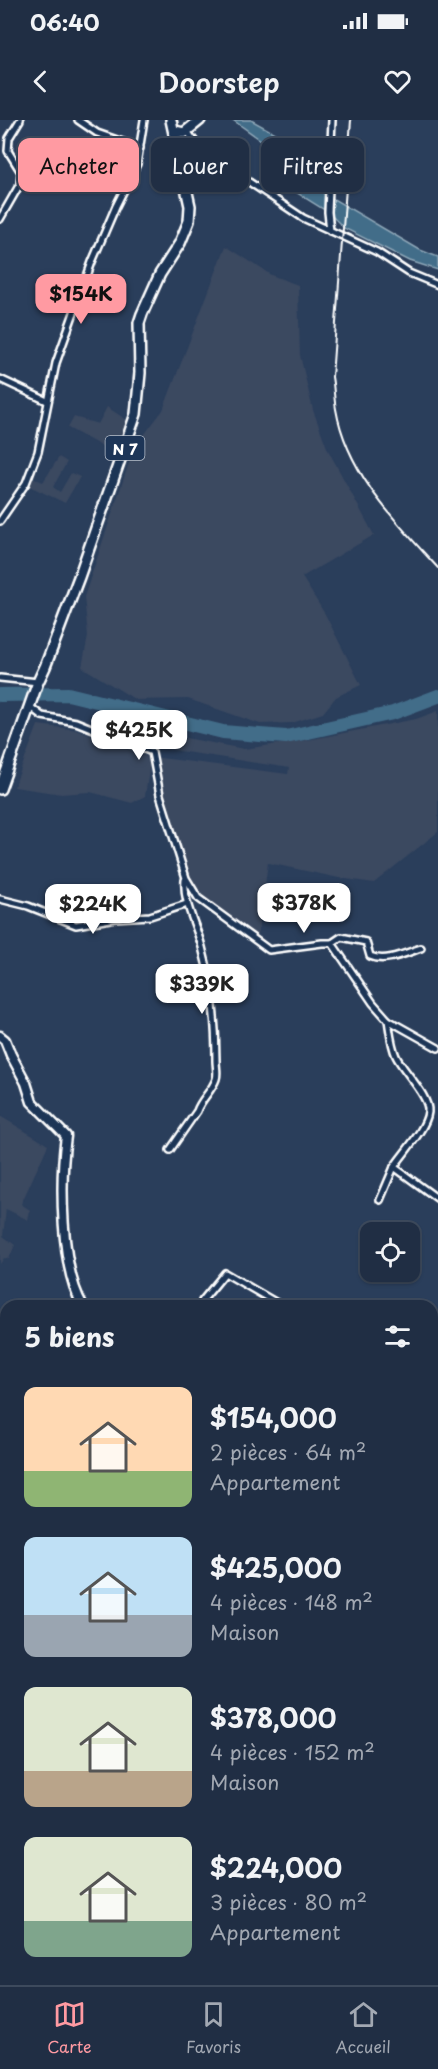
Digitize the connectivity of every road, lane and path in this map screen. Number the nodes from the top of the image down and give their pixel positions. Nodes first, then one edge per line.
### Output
1 (20, 120) edge
2 (78, 120) edge
3 (144, 120) edge
4 (171, 120) edge
5 (200, 120) edge
6 (332, 120) edge
7 (175, 131) junction
8 (187, 131) junction
9 (141, 148) junction
10 (0, 219) edge
11 (330, 231) junction
12 (438, 285) edge
13 (0, 380) edge
14 (47, 401) junction
15 (0, 520) edge
16 (0, 678) edge
17 (38, 682) junction
18 (29, 706) junction
19 (0, 789) edge
20 (186, 878) junction
21 (0, 899) edge
22 (187, 904) junction
23 (333, 943) junction
24 (421, 948) dead end
25 (388, 1020) junction
26 (0, 1036) edge
27 (438, 1048) edge
28 (170, 1150) dead end
29 (394, 1167) junction
30 (380, 1200) dead end
31 (438, 1200) edge
32 (271, 1299) edge
33 (81, 1300) edge
34 (203, 1300) edge

1 - 10 street
2 - 9 street
3 - 9 street
4 - 7 main road, N 7
5 - 8 main road
6 - 11 street
7 - 8 main road
7 - 17 main road, N 7
8 - 11 street
9 - 14 street
11 - 12 street
13 - 14 street
14 - 15 street
16 - 17 street
17 - 18 main road, N 7
18 - 19 main road, N 7
18 - 20 street
20 - 22 street
20 - 23 street
21 - 22 street
22 - 28 street
23 - 24 street
23 - 25 street
25 - 27 street
25 - 29 street
26 - 33 street
29 - 30 street
29 - 31 street
32 - 34 street

